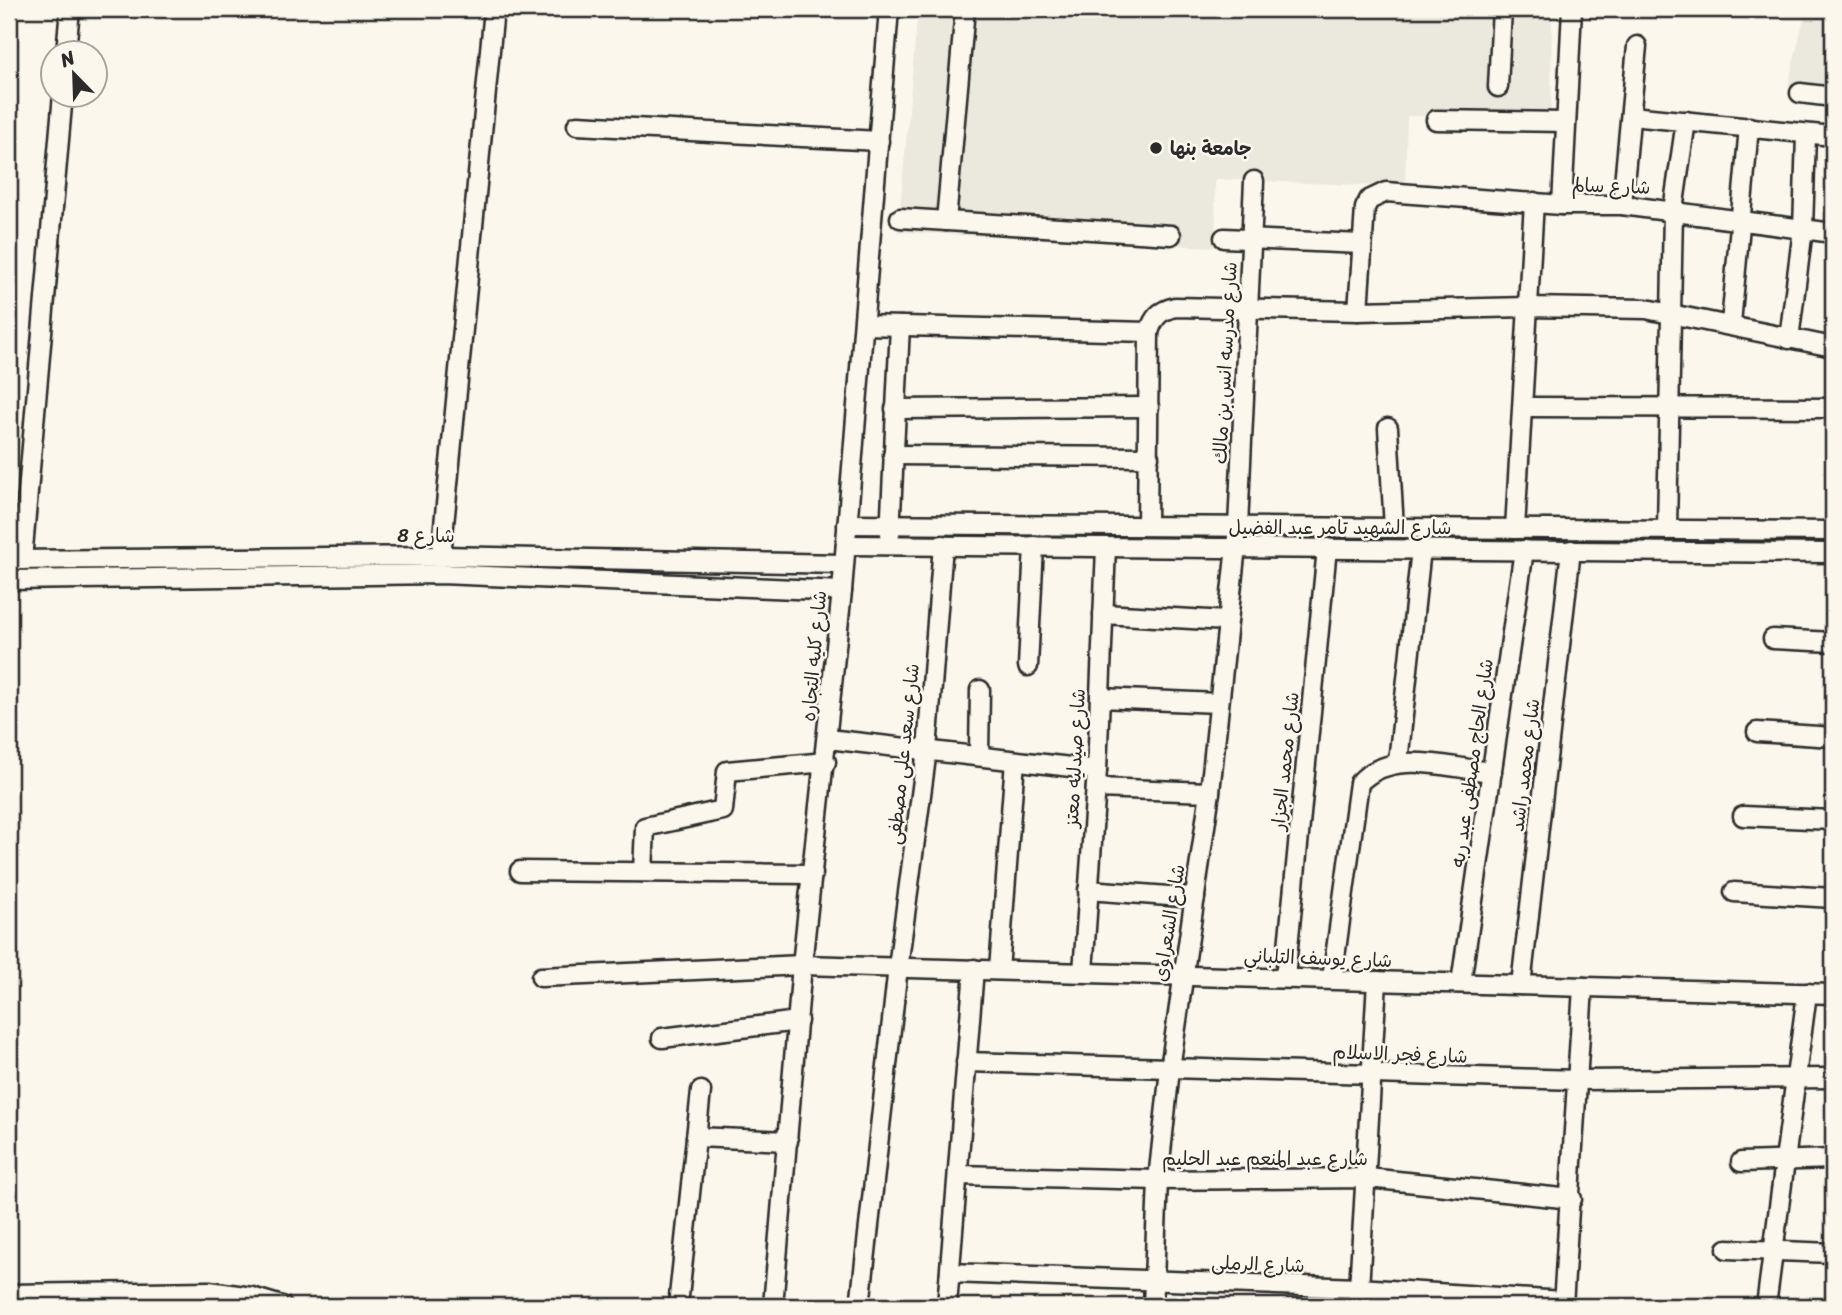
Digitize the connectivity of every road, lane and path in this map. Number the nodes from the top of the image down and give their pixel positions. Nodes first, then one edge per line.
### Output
1 (70, 9) edge
2 (494, 9) edge
3 (889, 9) edge
4 (965, 9) edge
5 (1502, 9) edge
6 (1572, 9) edge
7 (67, 38) edge
8 (1637, 46) dead end
9 (1499, 87) dead end
10 (1800, 93) dead end
11 (1833, 97) edge
12 (62, 108) edge
13 (1631, 116) junction
14 (1436, 120) dead end
15 (1686, 121) junction
16 (1566, 122) junction
17 (577, 125) dead end
18 (1749, 127) junction
19 (1806, 135) junction
20 (1833, 136) edge
21 (879, 141) junction
22 (1254, 181) dead end
23 (1534, 202) junction
24 (1562, 205) junction
25 (1622, 205) junction
26 (1673, 210) junction
27 (900, 218) dead end
28 (1738, 219) junction
29 (946, 221) junction
30 (1803, 229) junction
31 (1833, 233) edge
32 (1171, 235) dead end
33 (1224, 238) dead end
34 (1252, 240) junction
35 (1362, 244) junction
36 (1527, 307) junction
37 (1249, 308) junction
38 (1358, 311) junction
39 (1670, 311) junction
40 (1731, 324) junction
41 (864, 325) junction
42 (900, 326) junction
43 (1149, 331) junction
44 (1789, 339) junction
45 (1833, 347) edge
46 (1524, 407) junction
47 (1149, 408) junction
48 (1670, 408) junction
49 (1833, 408) edge
50 (895, 409) junction
51 (1388, 428) dead end
52 (893, 455) junction
53 (1149, 457) junction
54 (847, 524) junction
55 (890, 524) junction
56 (1147, 526) junction
57 (1238, 527) junction
58 (1394, 528) junction
59 (1515, 529) junction
60 (1667, 530) junction
61 (1833, 531) edge
62 (846, 545) junction
63 (889, 545) junction
64 (943, 545) junction
65 (1034, 546) junction
66 (1106, 547) junction
67 (1236, 547) junction
68 (1327, 548) junction
69 (1421, 549) junction
70 (1524, 550) junction
71 (1571, 550) junction
72 (1833, 553) edge
73 (441, 556) junction
74 (349, 557) junction
75 (15, 560) edge
76 (842, 564) junction
77 (349, 576) junction
78 (9, 580) edge
79 (842, 591) junction
80 (1104, 614) junction
81 (1227, 621) junction
82 (1773, 639) dead end
83 (1833, 642) edge
84 (1028, 666) dead end
85 (980, 690) dead end
86 (1100, 698) junction
87 (1218, 703) junction
88 (1757, 732) dead end
89 (1833, 737) edge
90 (828, 740) junction
91 (927, 750) junction
92 (979, 754) junction
93 (1015, 761) junction
94 (826, 762) junction
95 (1398, 762) junction
96 (1492, 772) junction
97 (1096, 779) junction
98 (1210, 792) junction
99 (1743, 816) dead end
100 (1833, 820) edge
101 (520, 871) dead end
102 (643, 872) junction
103 (813, 874) junction
104 (1088, 890) junction
105 (1734, 892) dead end
106 (1195, 898) junction
107 (1833, 898) edge
108 (802, 965) junction
109 (898, 967) junction
110 (974, 969) junction
111 (999, 970) junction
112 (1083, 972) junction
113 (1182, 975) junction
114 (541, 977) dead end
115 (1285, 978) junction
116 (1332, 979) junction
117 (1377, 981) junction
118 (1461, 983) junction
119 (1521, 985) junction
120 (1583, 987) junction
121 (1807, 993) junction
122 (1833, 994) edge
123 (798, 1021) junction
124 (662, 1038) dead end
125 (966, 1062) junction
126 (1170, 1069) junction
127 (1372, 1074) junction
128 (1797, 1077) junction
129 (1833, 1077) edge
130 (1579, 1080) junction
131 (701, 1091) dead end
132 (696, 1137) junction
133 (788, 1141) junction
134 (1786, 1159) junction
135 (1833, 1160) edge
136 (1741, 1162) dead end
137 (958, 1175) junction
138 (1368, 1178) junction
139 (1158, 1180) junction
140 (1572, 1199) junction
141 (1727, 1249) dead end
142 (1773, 1250) junction
143 (1833, 1253) edge
144 (950, 1273) junction
145 (1155, 1282) junction
146 (9, 1294) edge
147 (1359, 1297) edge
148 (1563, 1304) edge
149 (282, 1306) edge
150 (678, 1306) edge
151 (773, 1306) edge
152 (860, 1306) edge
153 (947, 1306) edge
154 (1153, 1306) edge
155 (1766, 1306) edge

1 - 7 street
2 - 73 street
3 - 21 street, شارع كليه التجاره
4 - 29 street
5 - 9 street
6 - 16 street
8 - 13 street
10 - 11 street
12 - 75 street
13 - 15 street
13 - 25 street
14 - 16 street
15 - 18 street
15 - 26 street
16 - 24 street
17 - 21 street
18 - 19 street
18 - 28 street
19 - 20 street
19 - 30 street
21 - 41 street, شارع كليه التجاره
22 - 34 street, شارع مدرسه انس بن مالك
23 - 24 street, شارع سالم
23 - 35 street, شارع سالم
23 - 36 street
24 - 25 street, شارع سالم
25 - 26 street, شارع سالم
26 - 28 street, شارع سالم
26 - 39 street
27 - 29 street
28 - 30 street, شارع سالم
28 - 40 street
29 - 32 street
30 - 31 street, شارع سالم
30 - 44 street
33 - 34 street
34 - 35 street
34 - 37 street, شارع مدرسه انس بن مالك
35 - 38 street
36 - 38 street
36 - 39 street
36 - 46 street
37 - 38 street
37 - 43 street
37 - 57 street, شارع مدرسه انس بن مالك
39 - 40 street
39 - 48 street
40 - 44 street
41 - 42 street
41 - 54 street, شارع كليه التجاره
42 - 43 street
42 - 50 street
43 - 47 street
44 - 45 street
46 - 48 street
46 - 59 street
47 - 50 street
47 - 53 street
48 - 49 street
48 - 60 street
50 - 52 street
51 - 58 street
52 - 53 street
52 - 55 street
53 - 56 street
54 - 55 street, شارع الشهيد تامر عبد الفضيل
54 - 62 street, شارع كليه التجاره
55 - 56 street, شارع الشهيد تامر عبد الفضيل
55 - 63 street
56 - 57 street, شارع الشهيد تامر عبد الفضيل
57 - 58 street, شارع الشهيد تامر عبد الفضيل
57 - 67 street, شارع مدرسه انس بن مالك
58 - 59 street, شارع الشهيد تامر عبد الفضيل
59 - 60 street, شارع الشهيد تامر عبد الفضيل
60 - 61 street, شارع الشهيد تامر عبد الفضيل
62 - 63 street, شارع الشهيد تامر عبد الفضيل
62 - 76 street, شارع كليه التجاره
63 - 64 street, شارع الشهيد تامر عبد الفضيل
64 - 65 street, شارع الشهيد تامر عبد الفضيل
64 - 91 street, شارع سعد على مصطفى
65 - 66 street, شارع الشهيد تامر عبد الفضيل
65 - 84 street
66 - 67 street, شارع الشهيد تامر عبد الفضيل
66 - 80 street, شارع صيدليه معتز
67 - 68 street, شارع الشهيد تامر عبد الفضيل
67 - 81 street, شارع الشعراوى
68 - 69 street, شارع الشهيد تامر عبد الفضيل
68 - 115 street, شارع محمد الجزار
69 - 70 street, شارع الشهيد تامر عبد الفضيل
69 - 95 street
70 - 71 street, شارع الشهيد تامر عبد الفضيل
70 - 96 street, شارع الحاج مصطفى عبد ربه
71 - 72 street, شارع الشهيد تامر عبد الفضيل
71 - 119 street, شارع محمد راشد
73 - 74 street, شارع 8
73 - 76 street, شارع 8
74 - 75 street, شارع 8
74 - 77 street
76 - 79 street, شارع كليه التجاره
77 - 78 street, شارع 8
77 - 79 street, شارع 8
79 - 90 street, شارع كليه التجاره
80 - 81 street
80 - 86 street, شارع صيدليه معتز
81 - 87 street, شارع الشعراوى
82 - 83 street
85 - 92 street
86 - 87 street
86 - 97 street, شارع صيدليه معتز
87 - 98 street, شارع الشعراوى
88 - 89 street
90 - 91 street
90 - 94 street, شارع كليه التجاره
91 - 92 street
91 - 109 street, شارع سعد على مصطفى
92 - 93 street
93 - 97 street
93 - 111 street
94 - 102 street
94 - 103 street, شارع كليه التجاره
95 - 96 street
95 - 116 street
96 - 118 street, شارع الحاج مصطفى عبد ربه
97 - 98 street
97 - 104 street, شارع صيدليه معتز
98 - 106 street, شارع الشعراوى
99 - 100 street
101 - 102 street
102 - 103 street
103 - 108 street, شارع كليه التجاره
104 - 106 street
104 - 112 street, شارع صيدليه معتز
105 - 107 street
106 - 113 street, شارع الشعراوى
108 - 109 street, شارع يوسف التلباني
108 - 114 street, شارع يوسف التلباني
108 - 123 street, شارع كليه التجاره
109 - 110 street, شارع يوسف التلباني
109 - 152 street, شارع سعد على مصطفى
110 - 111 street, شارع يوسف التلباني
110 - 125 street
111 - 112 street, شارع يوسف التلباني
112 - 113 street, شارع يوسف التلباني
113 - 115 street, شارع يوسف التلباني
113 - 126 street, شارع الشعراوى
115 - 116 street, شارع يوسف التلباني
116 - 117 street, شارع يوسف التلباني
117 - 118 street, شارع يوسف التلباني
117 - 127 street
118 - 119 street, شارع يوسف التلباني
119 - 120 street, شارع يوسف التلباني
120 - 121 street, شارع يوسف التلباني
120 - 130 street
121 - 122 street, شارع يوسف التلباني
121 - 128 street
123 - 124 street
123 - 133 street, شارع كليه التجاره
125 - 126 street, شارع فجر الاسلام
125 - 137 street
126 - 127 street, شارع فجر الاسلام
126 - 139 street, شارع الشعراوى
127 - 130 street, شارع فجر الاسلام
127 - 138 street
128 - 129 street, شارع فجر الاسلام
128 - 130 street, شارع فجر الاسلام
128 - 134 street
130 - 140 street
131 - 132 street
132 - 133 street
132 - 150 street
133 - 151 street, شارع كليه التجاره
134 - 135 street
134 - 136 street
134 - 142 street
137 - 139 street, شارع عبد المنعم عبد الحليم
137 - 144 street
138 - 139 street, شارع عبد المنعم عبد الحليم
138 - 140 street, شارع عبد المنعم عبد الحليم
138 - 147 street
139 - 145 street, شارع الشعراوى
140 - 148 street
141 - 142 street
142 - 143 street
142 - 155 street
144 - 145 street, شارع الرملى
144 - 153 street
145 - 147 street, شارع الرملى
145 - 154 street, شارع الشعراوى
146 - 149 street
147 - 148 street, شارع الرملى

